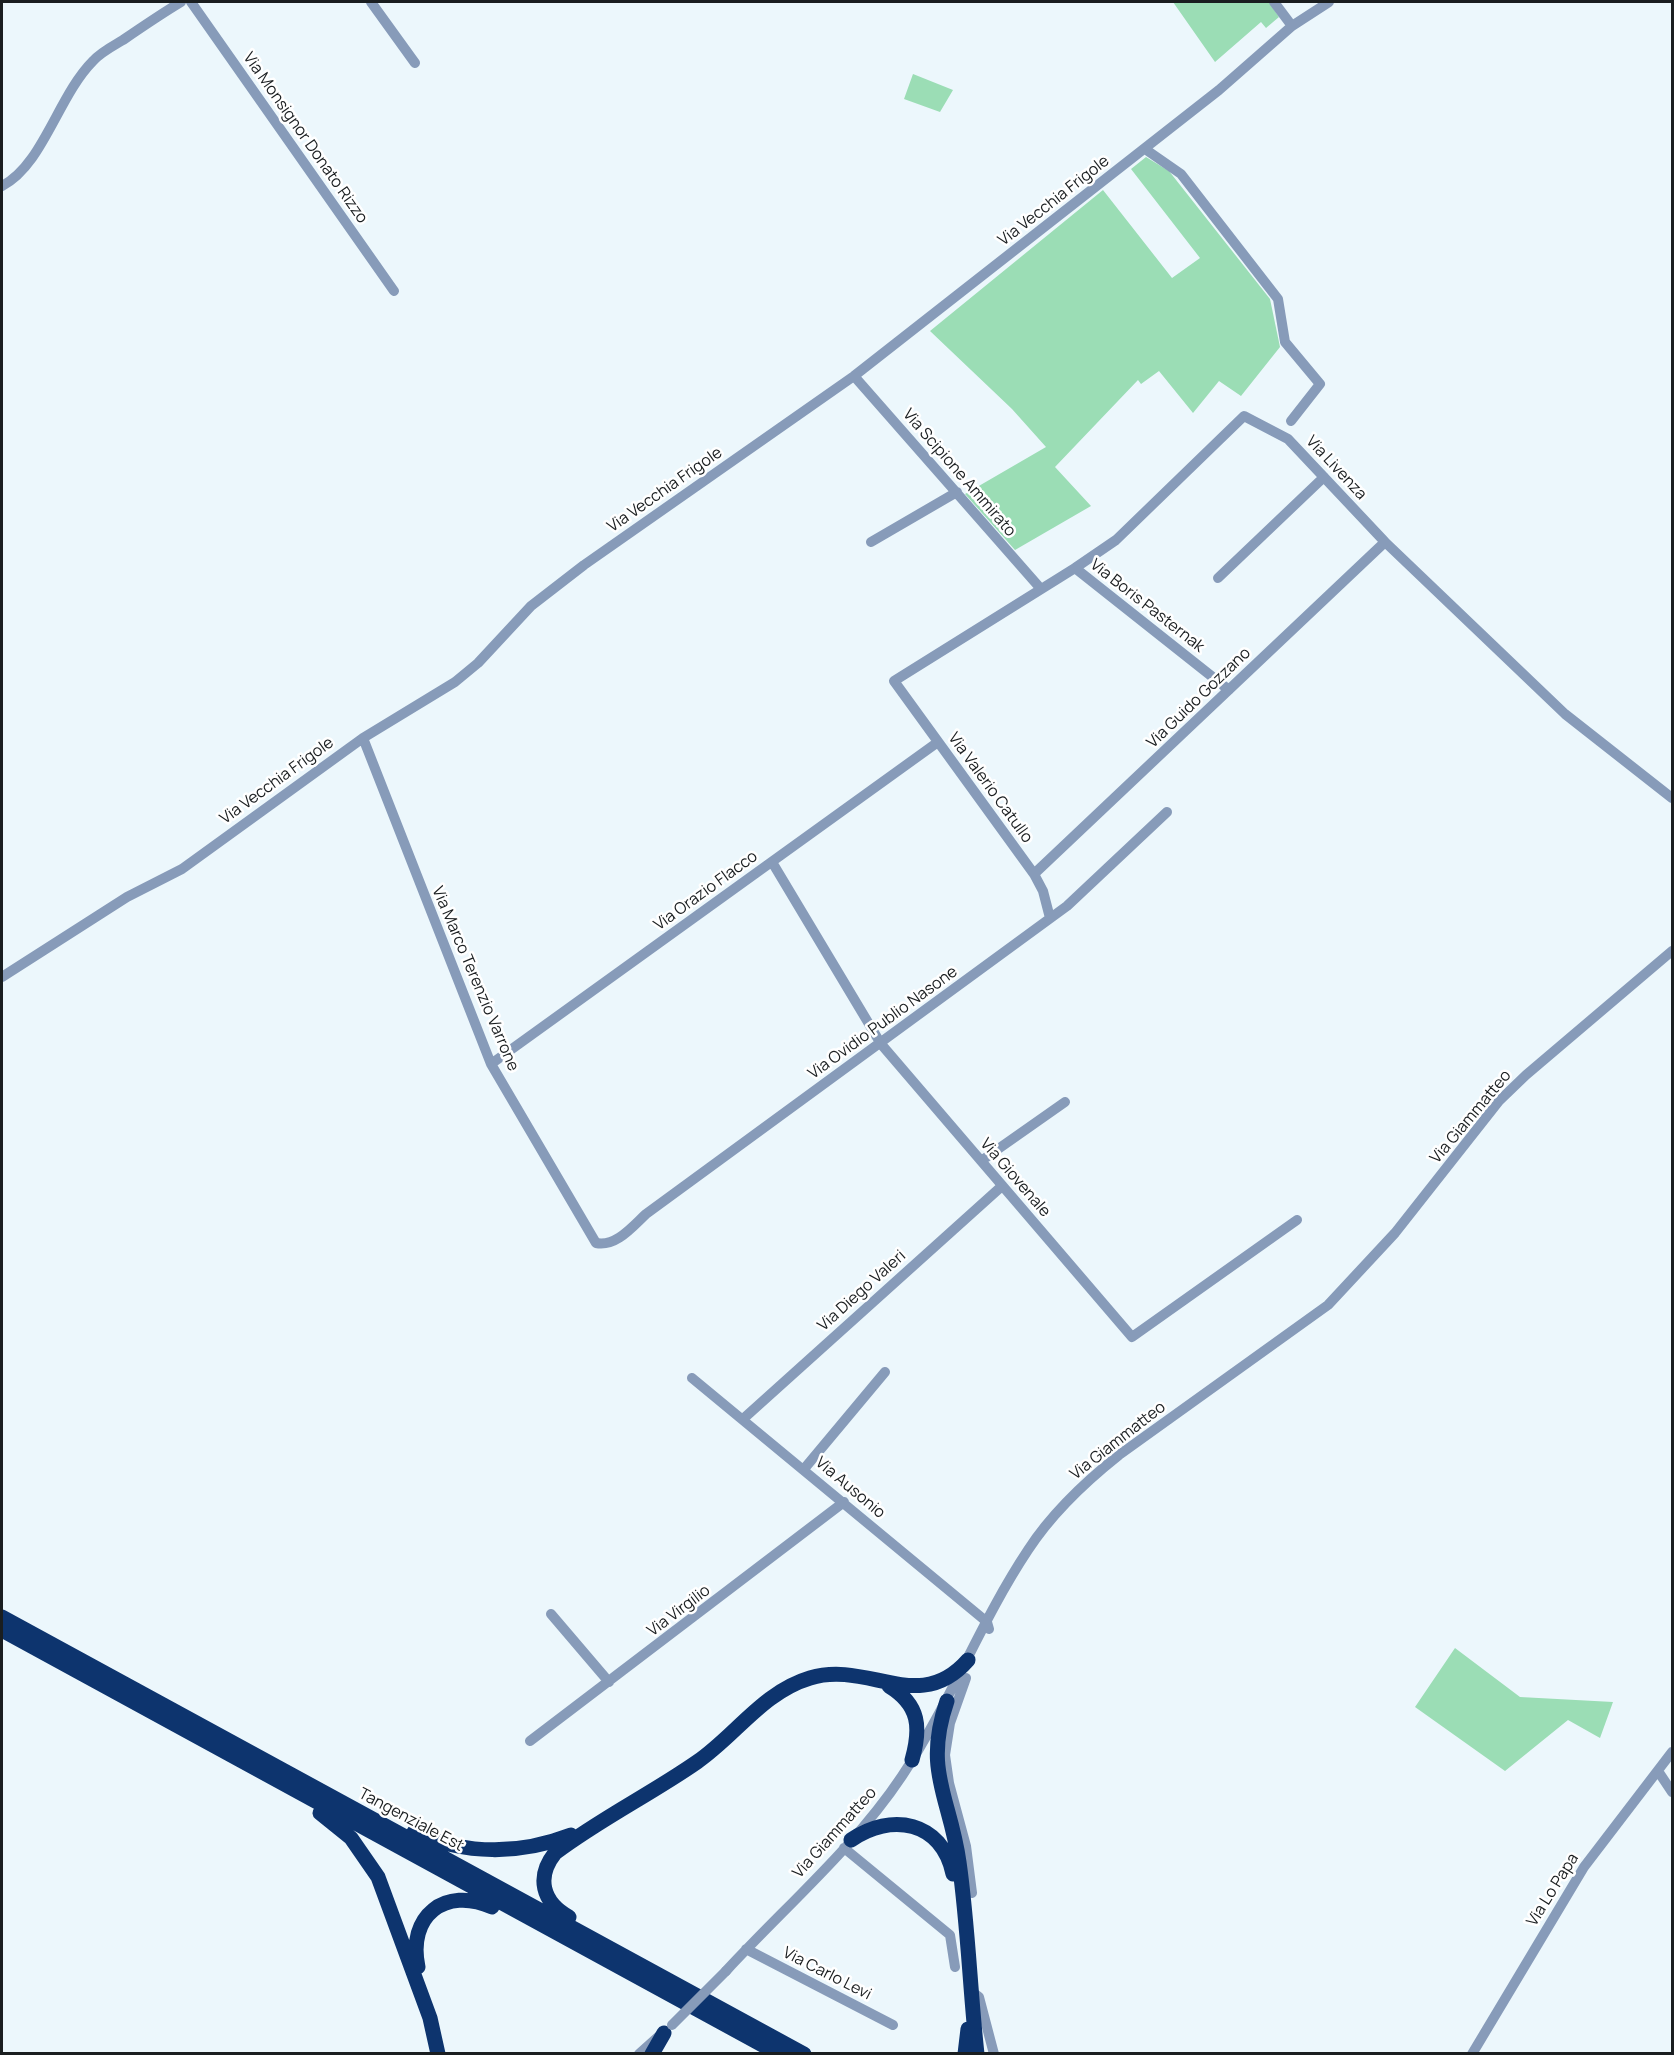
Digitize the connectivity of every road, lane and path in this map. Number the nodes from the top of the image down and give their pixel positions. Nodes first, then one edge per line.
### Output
1 (181, 2) edge
2 (191, 2) edge
3 (371, 2) edge
4 (1274, 2) edge
5 (1329, 2) edge
6 (1292, 26) junction
7 (415, 63) dead end
8 (1145, 149) junction
9 (2, 186) edge
10 (394, 291) dead end
11 (854, 376) junction
12 (1291, 421) dead end
13 (1324, 477) junction
14 (957, 492) junction
15 (871, 542) dead end
16 (1385, 542) junction
17 (1075, 568) junction
18 (1218, 578) dead end
19 (1041, 589) junction
20 (894, 681) joint
21 (1229, 690) junction
22 (363, 738) junction
23 (938, 742) junction
24 (1672, 798) edge
25 (1167, 812) dead end
26 (772, 862) junction
27 (1034, 874) junction
28 (1050, 918) junction
29 (1672, 951) edge
30 (2, 977) edge
31 (881, 1044) junction
32 (491, 1064) junction
33 (1065, 1102) dead end
34 (981, 1161) junction
35 (1002, 1186) junction
36 (1297, 1220) dead end
37 (606, 1245) joint
38 (885, 1372) dead end
39 (692, 1378) dead end
40 (743, 1419) junction
41 (804, 1469) junction
42 (844, 1502) junction
43 (551, 1614) dead end
44 (2, 1617) edge
45 (987, 1622) junction
46 (2, 1630) edge
47 (968, 1660) junction
48 (870, 1677) junction
49 (609, 1682) junction
50 (946, 1701) junction
51 (530, 1741) dead end
52 (1672, 1752) edge
53 (912, 1760) junction
54 (1658, 1771) junction
55 (262, 1772) junction
56 (1672, 1792) edge
57 (332, 1797) junction
58 (593, 1827) junction
59 (847, 1844) junction
60 (972, 1893) dead end
61 (746, 1949) junction
62 (603, 1958) junction
63 (638, 1963) junction
64 (954, 1967) dead end
65 (975, 1994) junction
66 (893, 2025) dead end
67 (668, 2029) junction
68 (779, 2053) edge
69 (438, 2054) edge
70 (443, 2054) edge
71 (639, 2054) edge
72 (652, 2054) edge
73 (804, 2054) edge
74 (965, 2054) edge
75 (977, 2054) edge
76 (994, 2054) edge
77 (1472, 2054) edge

1 - 9 street
2 - 10 street, Via Monsignor Donato Rizzo
3 - 7 street
4 - 6 street
5 - 6 street, Via Vecchia Frigole
6 - 8 street, Via Vecchia Frigole
8 - 11 street, Via Vecchia Frigole
8 - 12 street
11 - 14 street, Via Scipione Ammirato
11 - 22 street, Via Vecchia Frigole
13 - 16 street, Via Livenza
13 - 17 street, Via Livenza
13 - 18 street
14 - 15 street
14 - 19 street, Via Scipione Ammirato
16 - 21 street, Via Guido Gozzano
16 - 24 street, Via Livenza
17 - 19 street, Via Livenza
17 - 21 street, Via Boris Pasternak
19 - 20 street, Via Livenza
20 - 23 street, Via Valerio Catullo
21 - 27 street, Via Guido Gozzano
22 - 30 street, Via Vecchia Frigole
22 - 32 street, Via Marco Terenzio Varrone
23 - 26 street, Via Orazio Flacco
23 - 27 street, Via Valerio Catullo
25 - 28 street, Via Ovidio Publio Nasone
26 - 31 street, Via Giovenale
26 - 32 street, Via Orazio Flacco
27 - 28 street, Via Valerio Catullo
28 - 31 street, Via Ovidio Publio Nasone
29 - 45 street, Via Giammatteo
31 - 34 street, Via Giovenale
31 - 37 street, Via Ovidio Publio Nasone
32 - 37 street, Via Marco Terenzio Varrone
33 - 34 street
34 - 35 street, Via Giovenale
35 - 36 street, Via Giovenale
35 - 40 street, Via Diego Valeri
38 - 41 street
39 - 40 street, Via Ausonio
40 - 41 street, Via Ausonio
41 - 42 street, Via Ausonio
42 - 45 street, Via Ausonio
42 - 49 street, Via Virgilio
43 - 49 street
44 - 57 highway, Tangenziale Est
45 - 47 street, Via Giammatteo
45 - 60 street
46 - 55 highway, Tangenziale Est
47 - 48 highway
47 - 50 street, Via Giammatteo
48 - 53 highway
48 - 58 highway
49 - 51 street, Via Virgilio
50 - 53 street, Via Giammatteo
50 - 65 highway
52 - 54 street, Via Lo Papa
53 - 59 street, Via Giammatteo
54 - 56 street
54 - 77 street, Via Lo Papa
55 - 62 highway, Tangenziale Est
55 - 69 highway
57 - 58 highway
57 - 63 highway, Tangenziale Est
58 - 63 highway
59 - 61 street, Via Giammatteo
59 - 64 street
59 - 74 highway
61 - 66 street, Via Carlo Levi
61 - 67 street, Via Giammatteo, bridge
62 - 68 highway, Tangenziale Est
62 - 70 highway
63 - 73 highway, Tangenziale Est
65 - 75 highway
65 - 76 street
67 - 71 street, Via Giammatteo
67 - 72 highway

